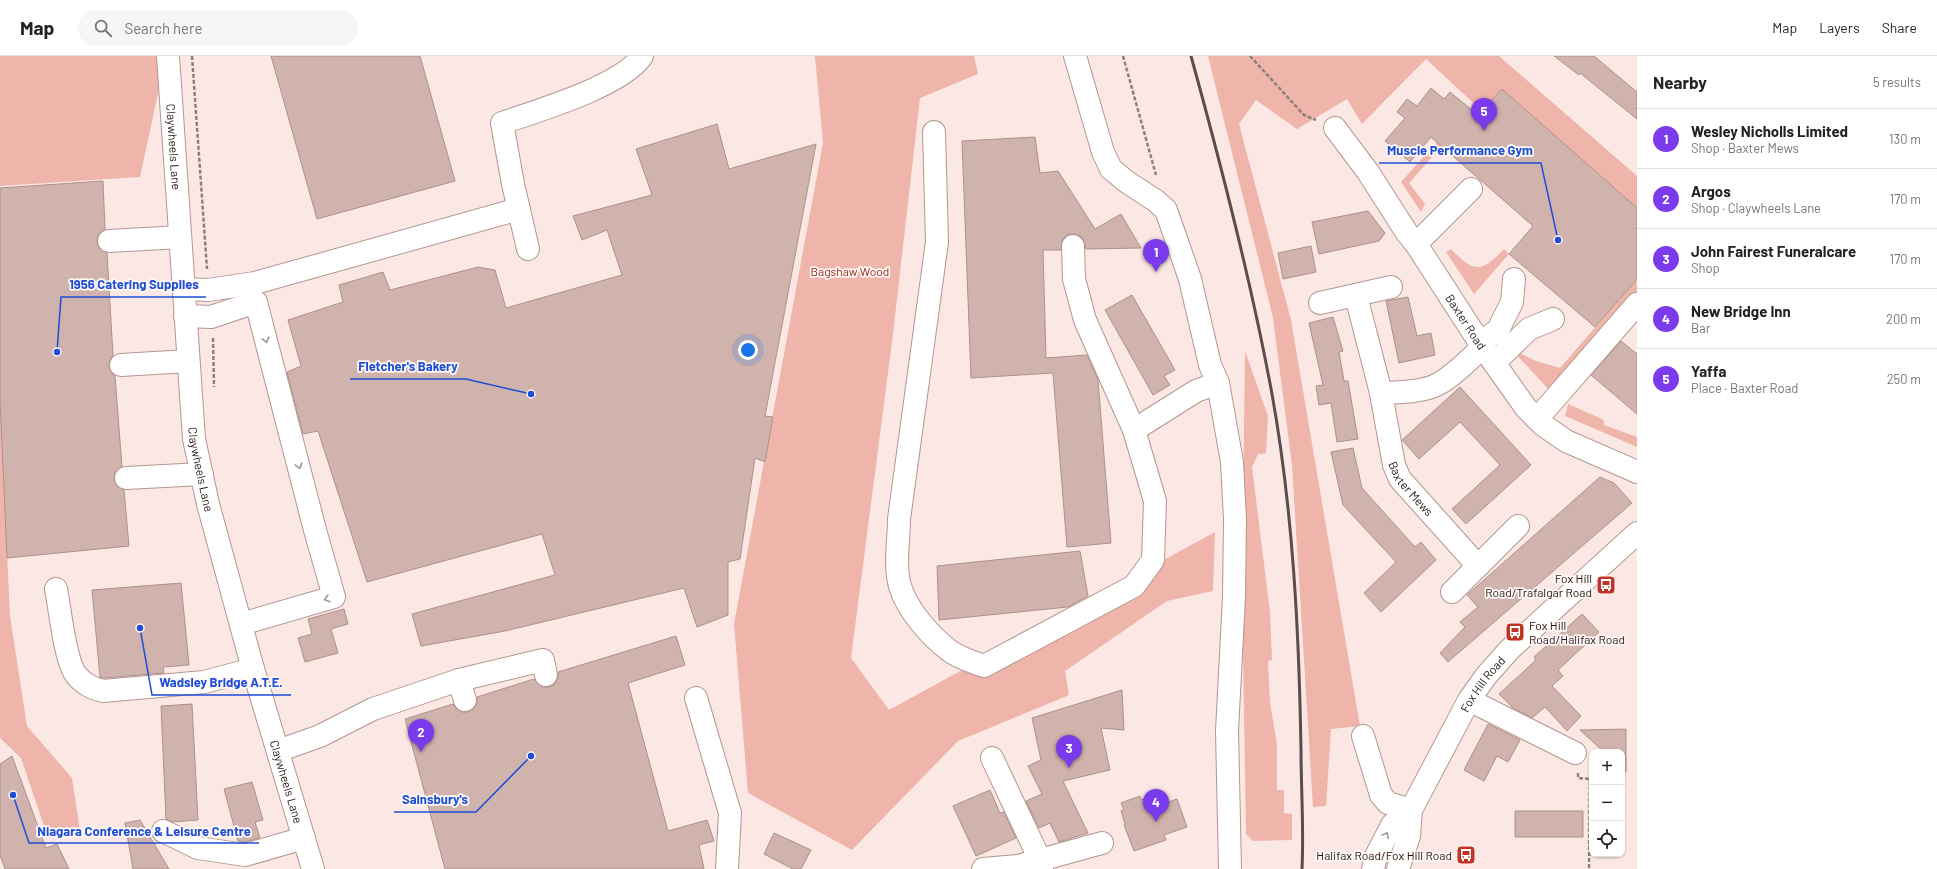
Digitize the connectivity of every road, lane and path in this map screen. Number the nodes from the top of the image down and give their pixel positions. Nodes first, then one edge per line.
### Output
1 (168, 56) edge
2 (192, 56) edge
3 (642, 56) edge
4 (1075, 56) edge
5 (1123, 56) edge
6 (1250, 56) edge
7 (1335, 128) joint
8 (934, 132) dead end
9 (1471, 189) dead end
10 (1156, 201) junction
11 (519, 209) junction
12 (180, 237) junction
13 (110, 241) dead end
14 (1416, 244) junction
15 (1073, 246) dead end
16 (528, 249) dead end
17 (1514, 278) dead end
18 (1391, 287) dead end
19 (185, 288) junction
20 (208, 290) junction
21 (1356, 296) junction
22 (1320, 303) dead end
23 (1637, 304) edge
24 (185, 316) junction
25 (1553, 319) dead end
26 (1486, 351) junction
27 (188, 360) junction
28 (121, 365) dead end
29 (1218, 383) junction
30 (1381, 393) junction
31 (1537, 419) junction
32 (1134, 430) junction
33 (1637, 472) edge
34 (202, 474) junction
35 (126, 478) dead end
36 (1518, 526) dead end
37 (1637, 534) edge
38 (1478, 566) junction
39 (56, 589) dead end
40 (1452, 592) dead end
41 (241, 624) junction
42 (253, 669) junction
43 (546, 675) dead end
44 (696, 698) dead end
45 (1469, 700) junction
46 (1363, 736) dead end
47 (278, 751) junction
48 (1575, 753) joint
49 (992, 758) dead end
50 (1411, 810) junction
51 (163, 831) dead end
52 (304, 838) junction
53 (1102, 843) dead end
54 (1041, 864) edge
55 (313, 869) edge
56 (727, 869) edge
57 (983, 869) edge
58 (1230, 869) edge
59 (1373, 869) edge
60 (1398, 869) edge
61 (1589, 869) edge

1 - 12 street, Claywheels Lane
2 - 20 path
3 - 11 street
4 - 10 street
5 - 10 path
6 - 7 path
7 - 14 street, Baxter Road
8 - 32 street
9 - 14 street
10 - 29 street
11 - 16 street
11 - 20 street
12 - 13 street
12 - 19 street, Claywheels Lane
14 - 26 street, Baxter Road
15 - 32 street
17 - 26 street
18 - 21 street
19 - 20 street
19 - 24 street, Claywheels Lane
21 - 22 street
21 - 30 street, Baxter Mews
23 - 31 street
24 - 27 street, Claywheels Lane
24 -> 41 street
25 - 26 street
26 - 30 street
26 - 31 street, Baxter Road
27 - 28 street
27 - 34 street, Claywheels Lane
29 - 32 street
29 - 58 street
30 - 38 street, Baxter Mews
31 - 33 street, Baxter Road
34 - 35 street
34 - 41 street, Claywheels Lane
36 - 38 street
37 - 45 street, Fox Hill Road
38 - 40 street
39 - 42 street
41 - 42 street, Claywheels Lane
42 - 47 street, Claywheels Lane
43 - 47 street
44 - 56 street
45 - 48 street
45 - 50 street, Fox Hill Road
46 - 50 street
47 - 52 street, Claywheels Lane
48 - 61 path
49 - 54 street
59 -> 50 street, Fox Hill Road
50 - 60 street, Fox Hill Road
51 - 52 street
52 - 55 street, Claywheels Lane
53 - 54 street
54 - 57 street

